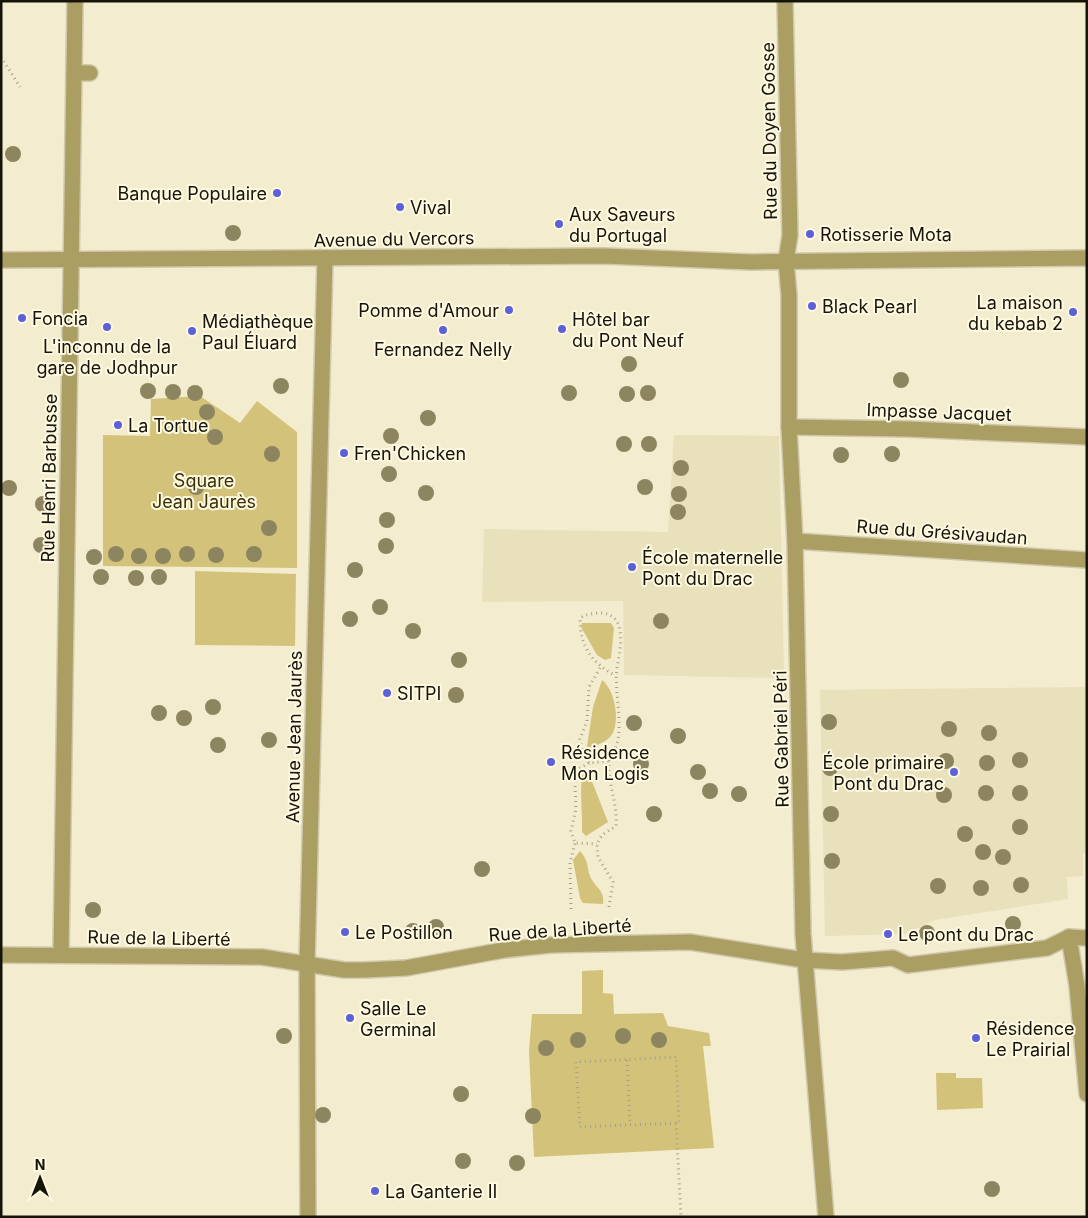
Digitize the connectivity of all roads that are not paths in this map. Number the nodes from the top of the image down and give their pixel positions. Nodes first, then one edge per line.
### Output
1 (75, 1) edge
2 (785, 1) edge
3 (74, 73) junction
4 (90, 73) dead end
5 (326, 258) junction
6 (1087, 258) edge
7 (1, 260) edge
8 (71, 260) junction
9 (786, 261) junction
10 (789, 427) junction
11 (1087, 437) edge
12 (795, 542) junction
13 (1087, 560) edge
14 (1069, 937) junction
15 (1087, 938) edge
16 (1, 955) edge
17 (61, 955) junction
18 (804, 960) junction
19 (307, 964) junction
20 (1087, 1094) edge
21 (308, 1217) edge
22 (826, 1217) edge

1 - 3 street, Rue Henri Barbusse
2 - 9 street, Rue du Doyen Gosse
3 - 4 street
3 - 8 street, Rue Henri Barbusse
5 - 8 street, Avenue du Vercors
5 - 9 street, Avenue du Vercors
5 - 19 street, Avenue Jean Jaurès
6 - 9 street, Avenue du Vercors
7 - 8 street, Avenue du Vercors
8 - 17 street, Rue Henri Barbusse
9 - 10 street, Rue Gabriel Péri
10 - 11 street, Impasse Jacquet
10 - 12 street, Rue Gabriel Péri
12 - 13 street, Rue du Grésivaudan
12 - 18 street, Rue Gabriel Péri
14 - 15 street, Rue de la Liberté
14 - 18 street, Rue de la Liberté
14 - 20 street
16 - 17 street, Rue de la Liberté
17 - 19 street, Rue de la Liberté
18 - 19 street, Rue de la Liberté
18 - 22 street, Rue Gabriel Péri
19 - 21 street, Avenue Jean Jaurès

